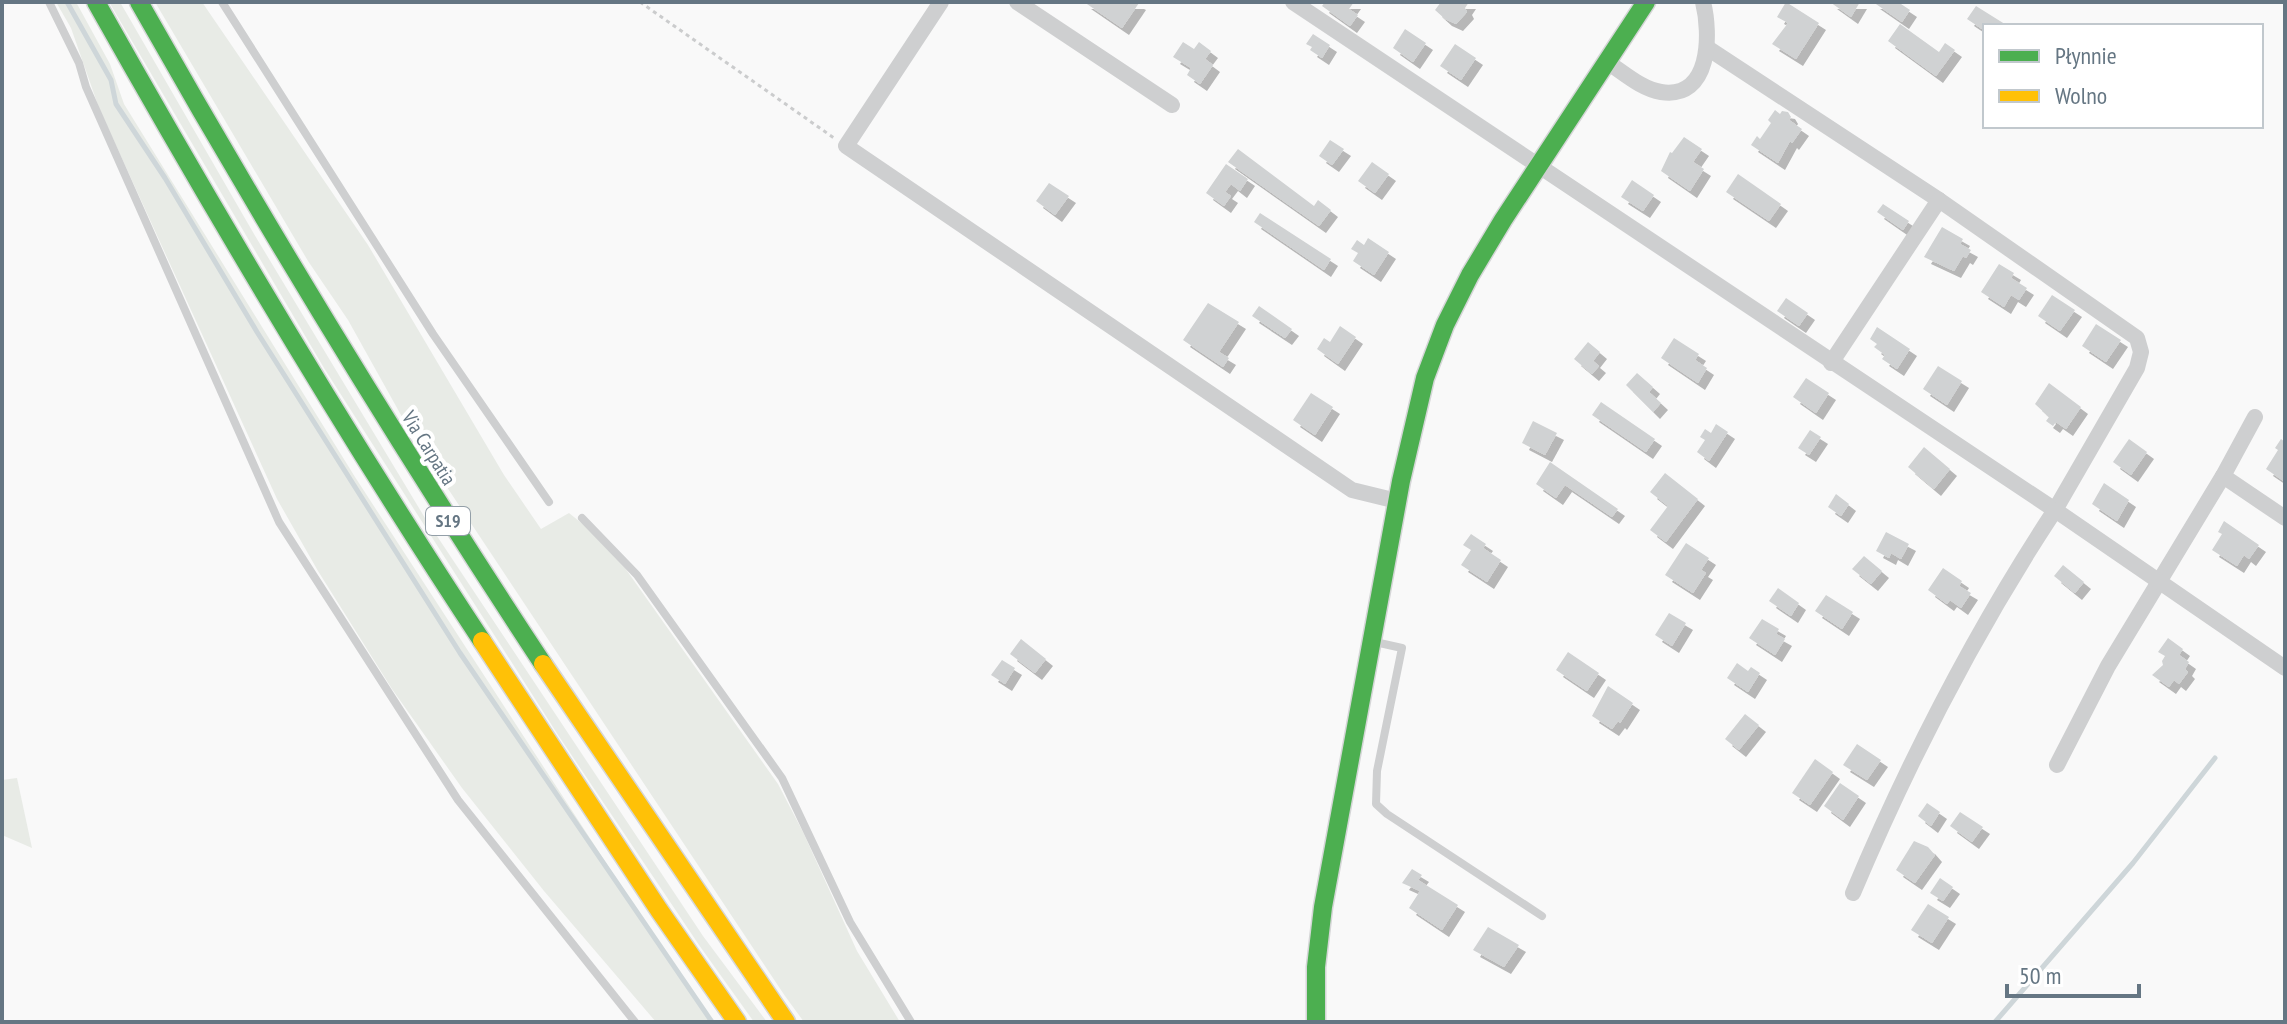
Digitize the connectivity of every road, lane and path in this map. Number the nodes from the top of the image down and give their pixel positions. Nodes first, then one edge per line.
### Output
1 (49, 2) edge
2 (96, 2) edge
3 (139, 2) edge
4 (222, 2) edge
5 (640, 2) edge
6 (941, 2) edge
7 (1017, 2) edge
8 (1293, 2) edge
9 (1646, 2) edge
10 (1703, 2) edge
11 (1709, 49) junction
12 (1607, 62) junction
13 (1172, 105) dead end
14 (846, 146) junction
15 (1538, 166) junction
16 (1939, 200) junction
17 (1831, 363) junction
18 (2255, 417) dead end
19 (2223, 476) junction
20 (1397, 501) junction
21 (549, 502) dead end
22 (2055, 510) junction
23 (582, 518) dead end
24 (2285, 518) edge
25 (2160, 582) junction
26 (1370, 641) junction
27 (2285, 668) edge
28 (2057, 765) dead end
29 (1853, 893) dead end
30 (1542, 916) dead end
31 (635, 1022) edge
32 (737, 1022) edge
33 (786, 1022) edge
34 (911, 1022) edge
35 (1316, 1022) edge

1 - 31 lane
2 - 32 main road, S19
3 - 33 main road, Via Carpatia / S19
4 - 21 lane
5 - 14 path
6 - 14 street
7 - 13 street
8 - 15 street
9 - 12 main road
10 - 11 street
11 - 12 street
11 - 16 street
12 - 15 main road
14 - 20 street
15 - 17 street
15 - 20 main road
16 - 17 street
16 - 22 street
17 - 22 street
18 - 19 street
19 - 24 street
19 - 25 street
20 - 26 main road
22 - 25 street
22 - 29 street
23 - 34 lane
25 - 27 street
25 - 28 street
26 - 30 lane
26 - 35 main road

